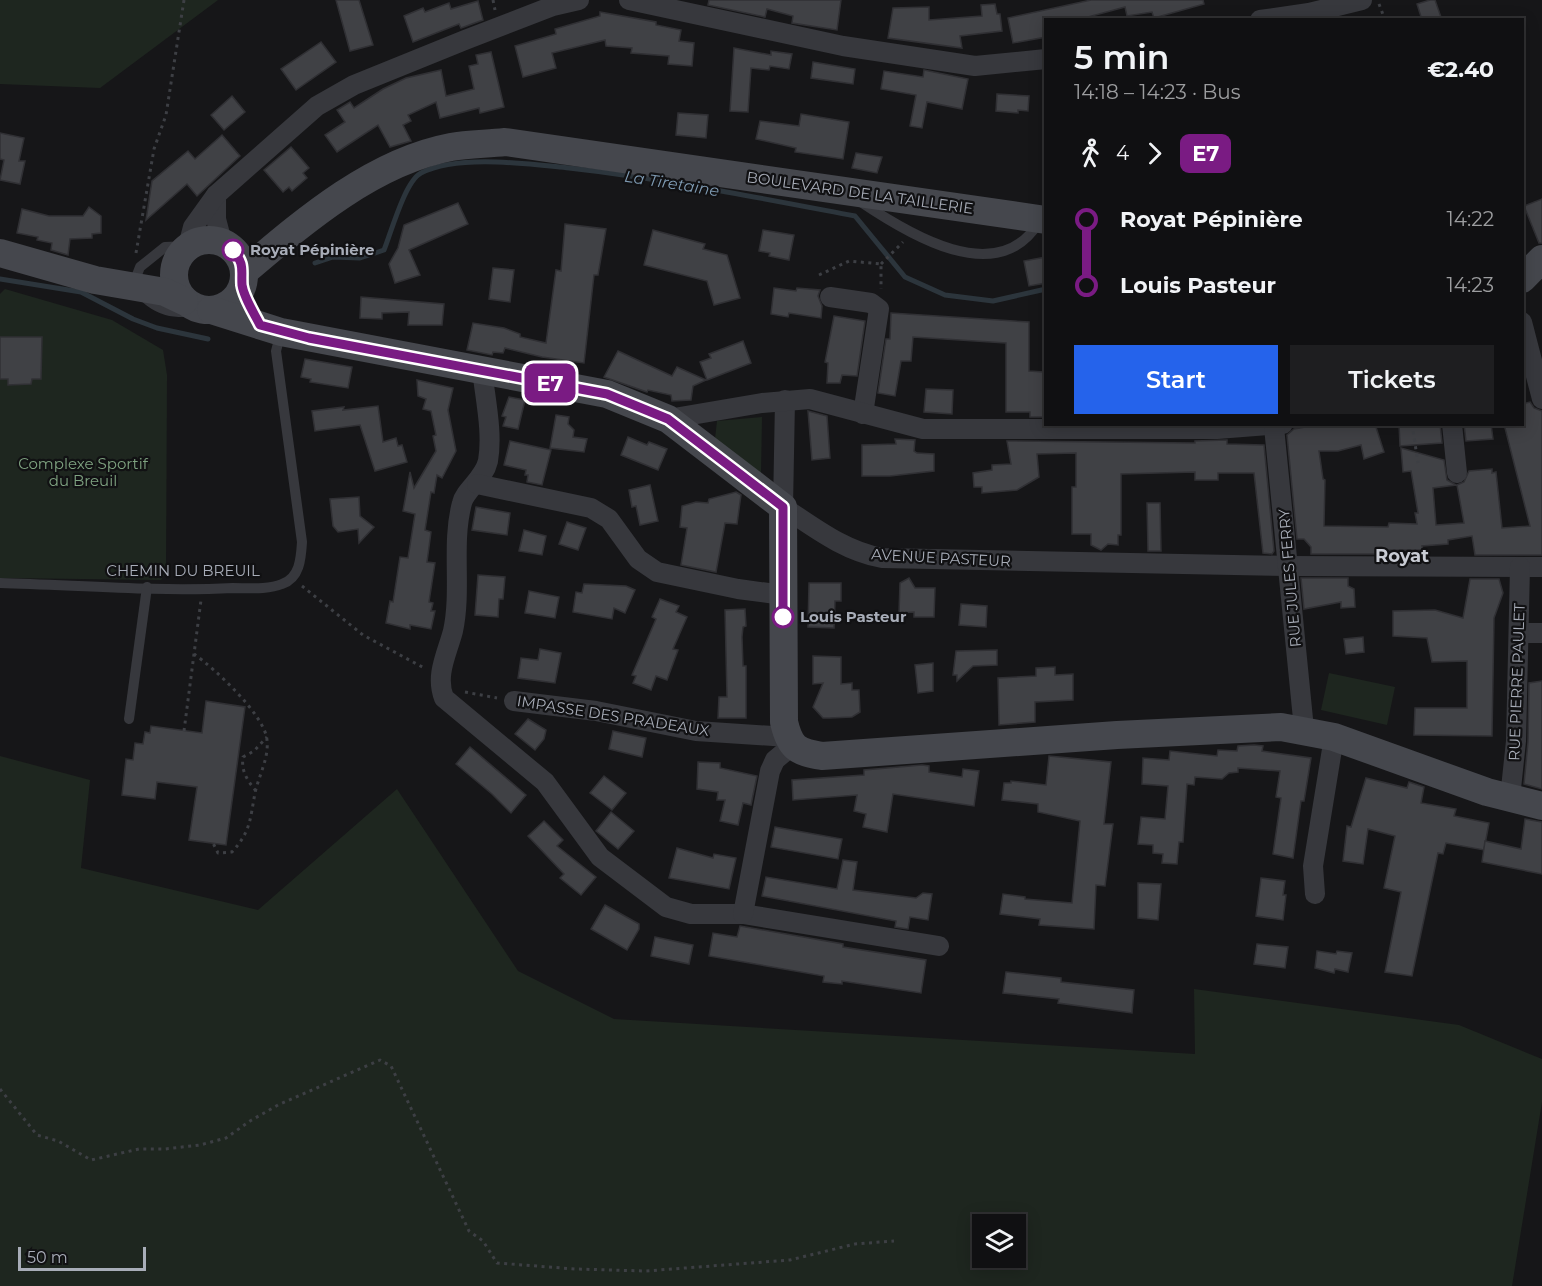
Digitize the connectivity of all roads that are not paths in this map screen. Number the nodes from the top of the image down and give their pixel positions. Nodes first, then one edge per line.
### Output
1 (579, 0) edge
2 (628, 0) edge
3 (1362, 0) edge
4 (1276, 18) edge
5 (1044, 58) edge
6 (846, 191) junction
7 (216, 195) junction
8 (1043, 220) edge
9 (0, 253) edge
10 (181, 256) junction
11 (1542, 259) edge
12 (235, 262) junction
13 (1524, 277) edge
14 (133, 285) junction
15 (830, 297) dead end
16 (197, 306) junction
17 (1524, 326) edge
18 (270, 328) junction
19 (1531, 341) edge
20 (482, 369) junction
21 (1536, 387) edge
22 (786, 400) junction
23 (863, 414) junction
24 (668, 419) junction
25 (1247, 426) edge
26 (1279, 426) edge
27 (1452, 426) edge
28 (1457, 473) dead end
29 (477, 484) junction
30 (783, 507) junction
31 (1289, 566) junction
32 (1520, 567) junction
33 (1542, 567) edge
34 (0, 583) edge
35 (147, 587) junction
36 (783, 595) junction
37 (1520, 633) junction
38 (1542, 633) edge
39 (514, 701) road end
40 (129, 719) dead end
41 (1304, 729) junction
42 (1334, 737) junction
43 (790, 741) junction
44 (1510, 798) junction
45 (1542, 806) edge
46 (1315, 894) dead end
47 (743, 914) junction
48 (939, 946) dead end

1 - 7 street
2 - 5 street
3 - 4 street
6 - 8 main road, BOULEVARD DE LA TAILLERIE
6 - 8 lane
6 - 12 main road, BOULEVARD DE LA TAILLERIE
7 - 10 street
7 - 12 street
9 - 14 main road, AVENUE PASTEUR
10 - 12 main road
10 - 14 main road
10 - 16 main road
11 - 13 main road
12 - 16 main road
12 - 18 main road
14 - 16 main road, AVENUE PASTEUR
15 - 23 street
16 - 18 main road, AVENUE PASTEUR
17 - 19 street
18 - 20 main road, AVENUE PASTEUR
18 - 35 lane, CHEMIN DU BREUIL
19 - 21 street
20 - 24 main road, AVENUE PASTEUR
20 - 29 street
22 - 23 street
22 - 24 street
22 - 30 street
23 - 25 street
24 - 30 main road, AVENUE PASTEUR
25 - 26 street
26 - 31 street, RUE JULES FERRY
27 - 28 street
29 - 36 street
29 - 47 street
30 - 31 street, AVENUE PASTEUR
30 - 36 main road
31 - 32 street, AVENUE PASTEUR
31 - 41 street, RUE JULES FERRY
32 - 33 street, AVENUE PASTEUR
32 - 37 street, RUE PIERRE PAULET
34 - 35 lane, CHEMIN DU BREUIL
35 - 40 lane
36 - 43 main road
37 - 38 street
37 - 44 street, RUE PIERRE PAULET
39 - 43 street, IMPASSE DES PRADEAUX
41 - 42 main road
41 - 43 main road
42 - 44 main road
42 - 46 street
43 - 47 street
44 - 45 main road
47 - 48 street

